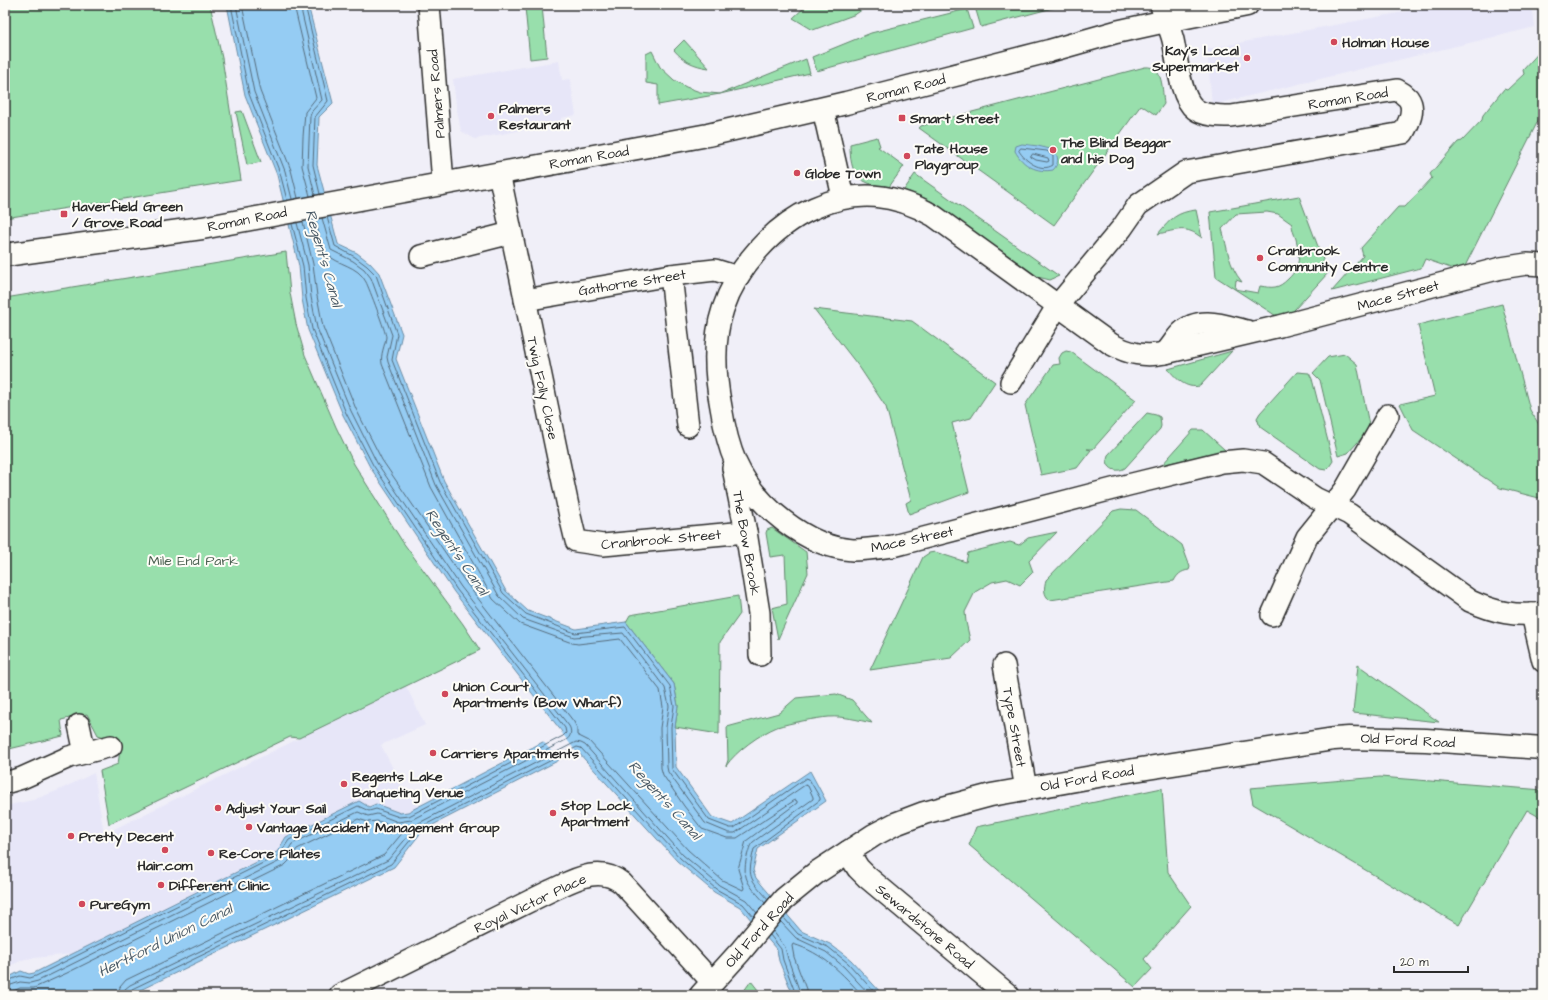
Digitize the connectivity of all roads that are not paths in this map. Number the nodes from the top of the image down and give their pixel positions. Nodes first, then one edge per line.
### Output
1 (429, 5) edge
2 (1247, 5) edge
3 (1163, 13) edge
4 (823, 109) junction
5 (499, 173) junction
6 (443, 183) junction
7 (843, 197) junction
8 (511, 234) junction
9 (5, 255) edge
10 (421, 256) dead end
11 (1543, 265) edge
12 (671, 275) junction
13 (738, 277) junction
14 (525, 300) junction
15 (1058, 305) junction
16 (1011, 382) dead end
17 (1388, 415) dead end
18 (688, 426) dead end
19 (726, 433) junction
20 (1332, 506) junction
21 (746, 532) junction
22 (576, 541) joint
23 (1538, 614) edge
24 (1272, 615) dead end
25 (760, 655) dead end
26 (1543, 661) edge
27 (1004, 665) dead end
28 (79, 725) dead end
29 (112, 746) dead end
30 (1543, 748) edge
31 (85, 753) junction
32 (5, 783) edge
33 (1026, 789) junction
34 (848, 852) junction
35 (707, 989) edge
36 (340, 995) edge
37 (1008, 995) edge

1 - 6 street, Palmers Road
2 - 3 main road, Roman Road
3 - 4 main road, Roman Road
3 - 15 street, Roman Road
4 - 5 main road, Roman Road
4 - 7 street
5 - 6 main road, Roman Road
5 - 8 street, Twig Folly Close
6 - 9 main road, Roman Road
7 - 13 street, Mace Street
7 - 15 street, Mace Street
8 - 10 street
8 - 14 street, Twig Folly Close
11 - 15 street, Mace Street
12 - 13 street, Gathorne Street
12 - 14 street, Gathorne Street
12 - 18 street
13 - 19 street, Mace Street
14 - 22 street, Twig Folly Close
15 - 16 street
17 - 20 street
19 - 20 street, Mace Street
19 - 21 street, The Bow Brook
20 - 23 street, Mace Street
20 - 24 street
21 - 22 street, Cranbrook Street
21 - 25 street, The Bow Brook
23 - 26 street, Mace Street
27 - 33 street, Type Street
28 - 31 street
29 - 31 street
30 - 33 main road, Old Ford Road
31 - 32 street
33 - 34 main road, Old Ford Road
34 - 35 main road, Old Ford Road
34 - 37 main road, Sewardstone Road
35 - 36 street, Royal Victor Place

